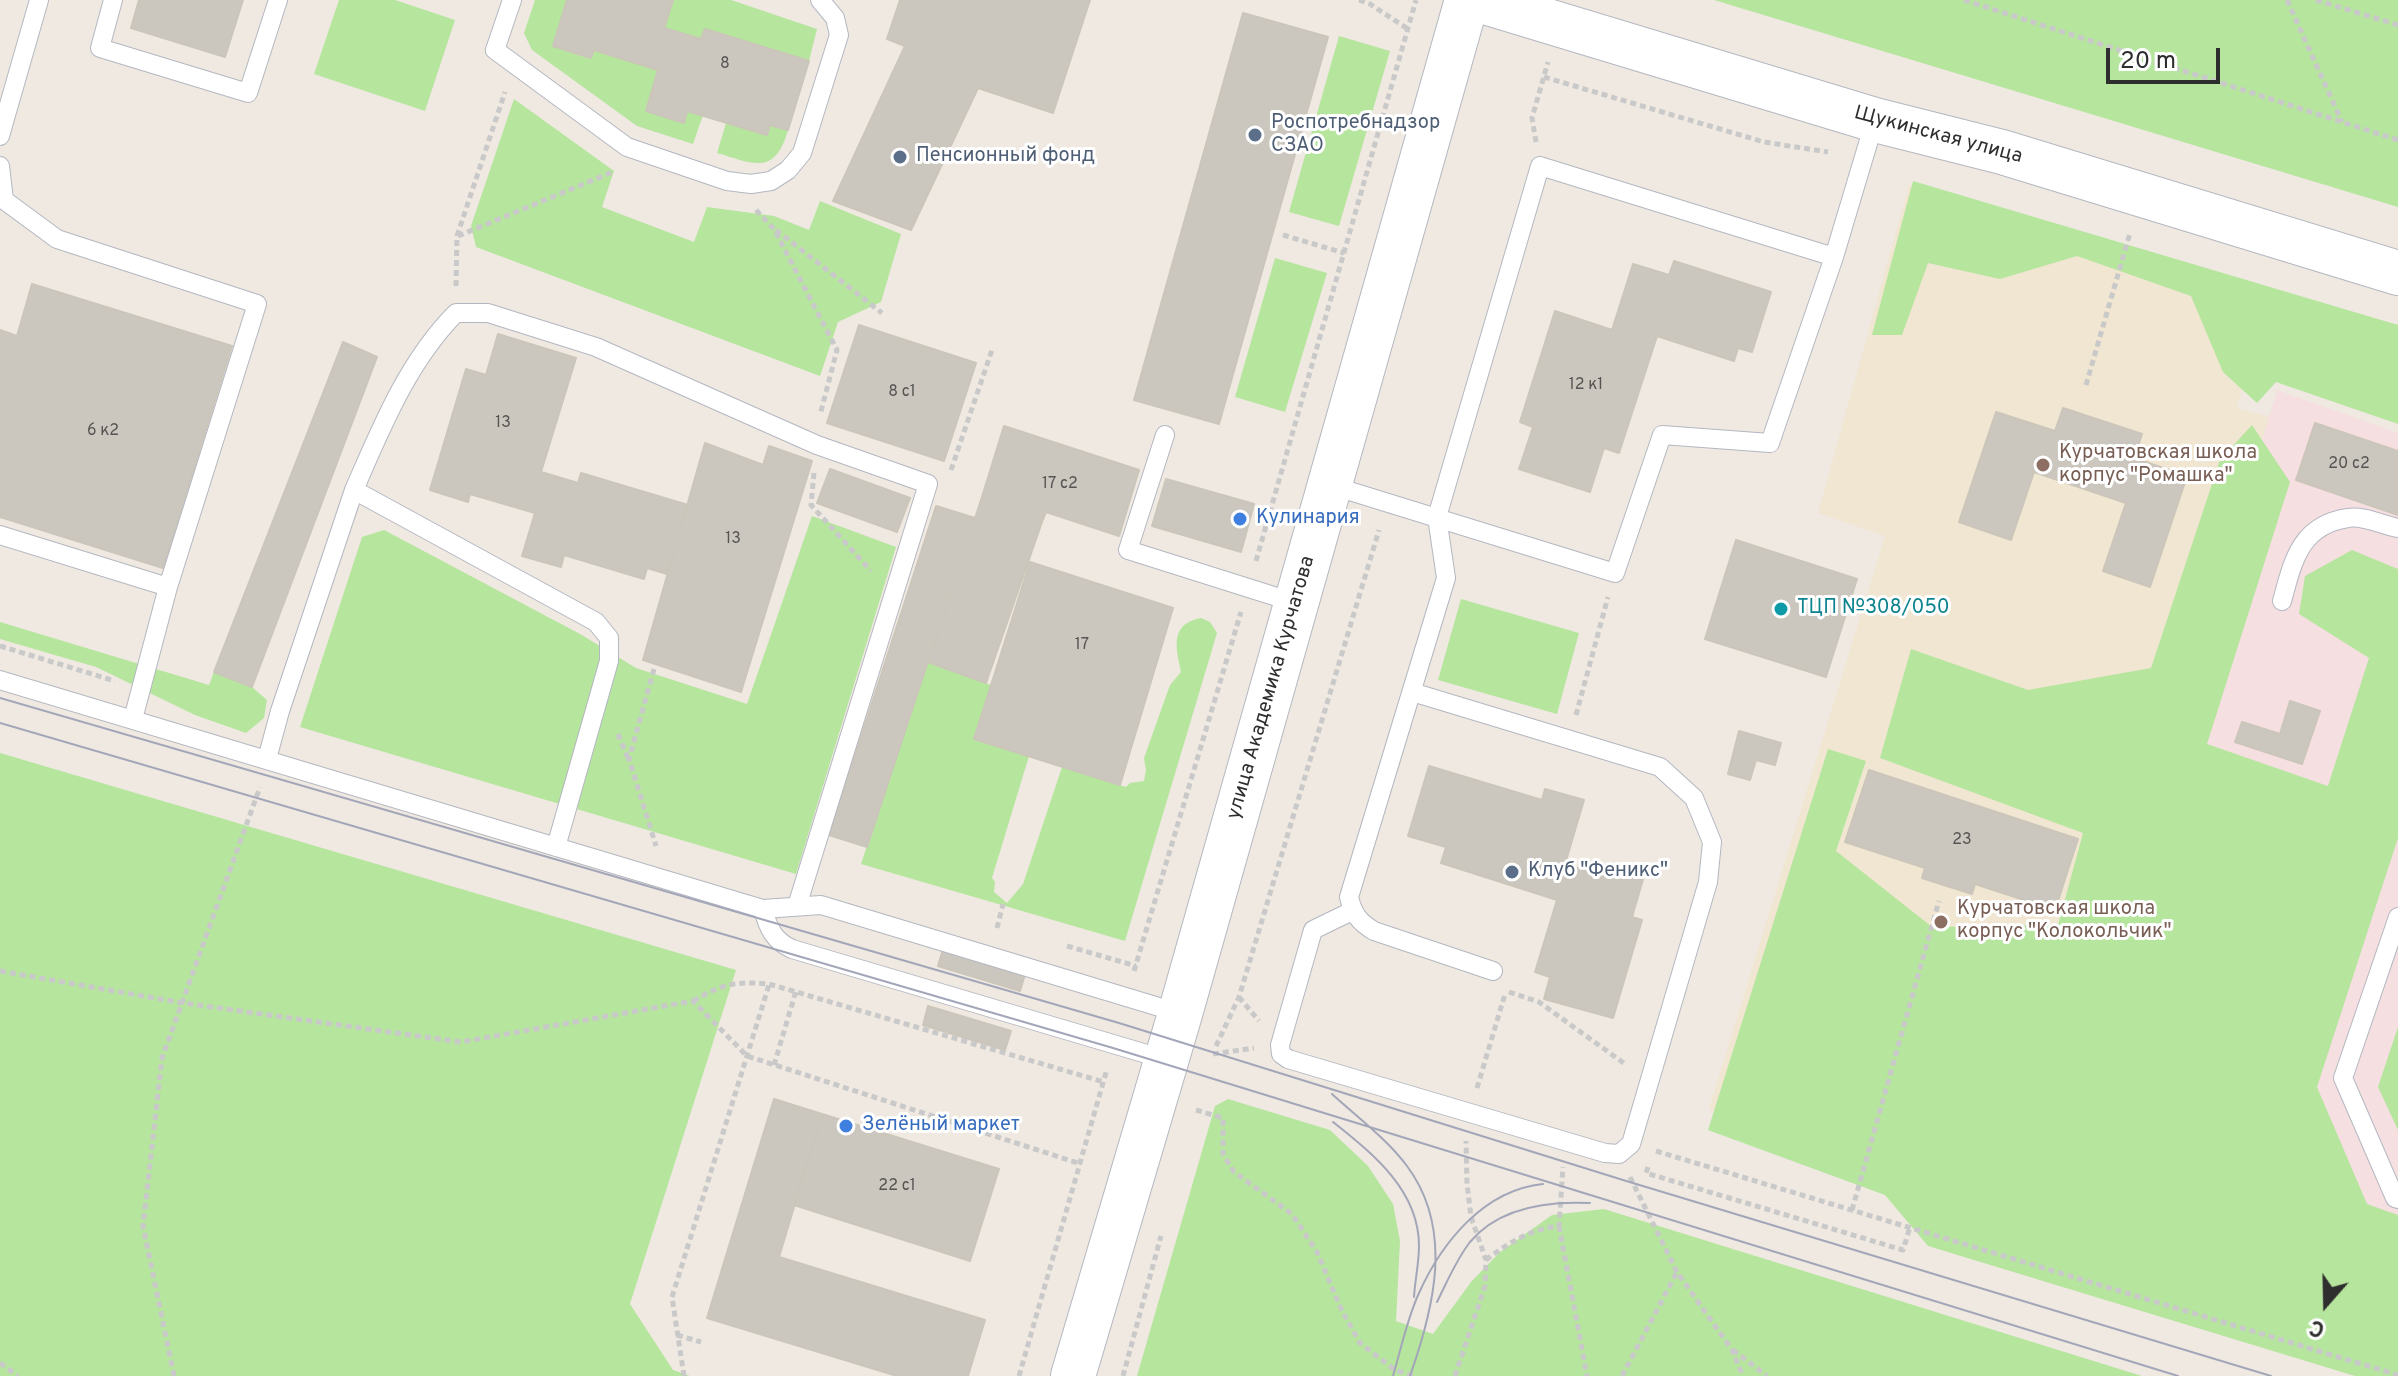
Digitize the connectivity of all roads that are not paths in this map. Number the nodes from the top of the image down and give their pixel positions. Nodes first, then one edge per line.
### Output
1 (39, 0) edge
2 (113, 0) edge
3 (278, 0) edge
4 (512, 0) edge
5 (820, 0) edge
6 (1467, 0) edge
7 (1478, 0) edge
8 (1875, 120) junction
9 (0, 136) edge
10 (0, 166) edge
11 (1834, 257) junction
12 (2398, 273) edge
13 (1165, 435) dead end
14 (1330, 485) junction
15 (354, 490) junction
16 (1437, 517) junction
17 (2398, 528) edge
18 (0, 535) edge
19 (168, 587) junction
20 (2282, 601) dead end
21 (1296, 603) junction
22 (0, 680) edge
23 (1412, 692) junction
24 (133, 719) junction
25 (267, 759) junction
26 (556, 847) junction
27 (797, 906) junction
28 (763, 909) junction
29 (1352, 911) junction
30 (2398, 917) edge
31 (1493, 971) dead end
32 (1180, 1014) junction
33 (1167, 1060) junction
34 (2398, 1199) edge
35 (1073, 1376) edge

1 - 9 lane
2 - 3 lane
4 - 5 lane
6 - 14 main road, улица Академика Курчатова
7 - 8 main road, Щукинская улица
8 - 11 lane
8 - 12 main road, Щукинская улица
10 - 19 lane
11 - 16 lane
11 - 16 lane
13 - 21 lane
14 - 16 lane
14 - 21 main road, улица Академика Курчатова
15 - 25 lane
15 - 26 lane
15 - 27 lane
16 - 23 lane
17 - 20 lane
18 - 19 lane
19 - 24 lane
21 - 32 main road, улица Академика Курчатова
22 - 24 lane
23 - 29 lane
23 - 29 lane
24 - 25 lane
25 - 26 lane
26 - 28 lane
27 - 28 lane
27 - 32 lane
28 - 33 lane
29 - 31 lane
30 - 34 lane
32 - 33 main road, улица Академика Курчатова
33 - 35 main road, улица Академика Курчатова

